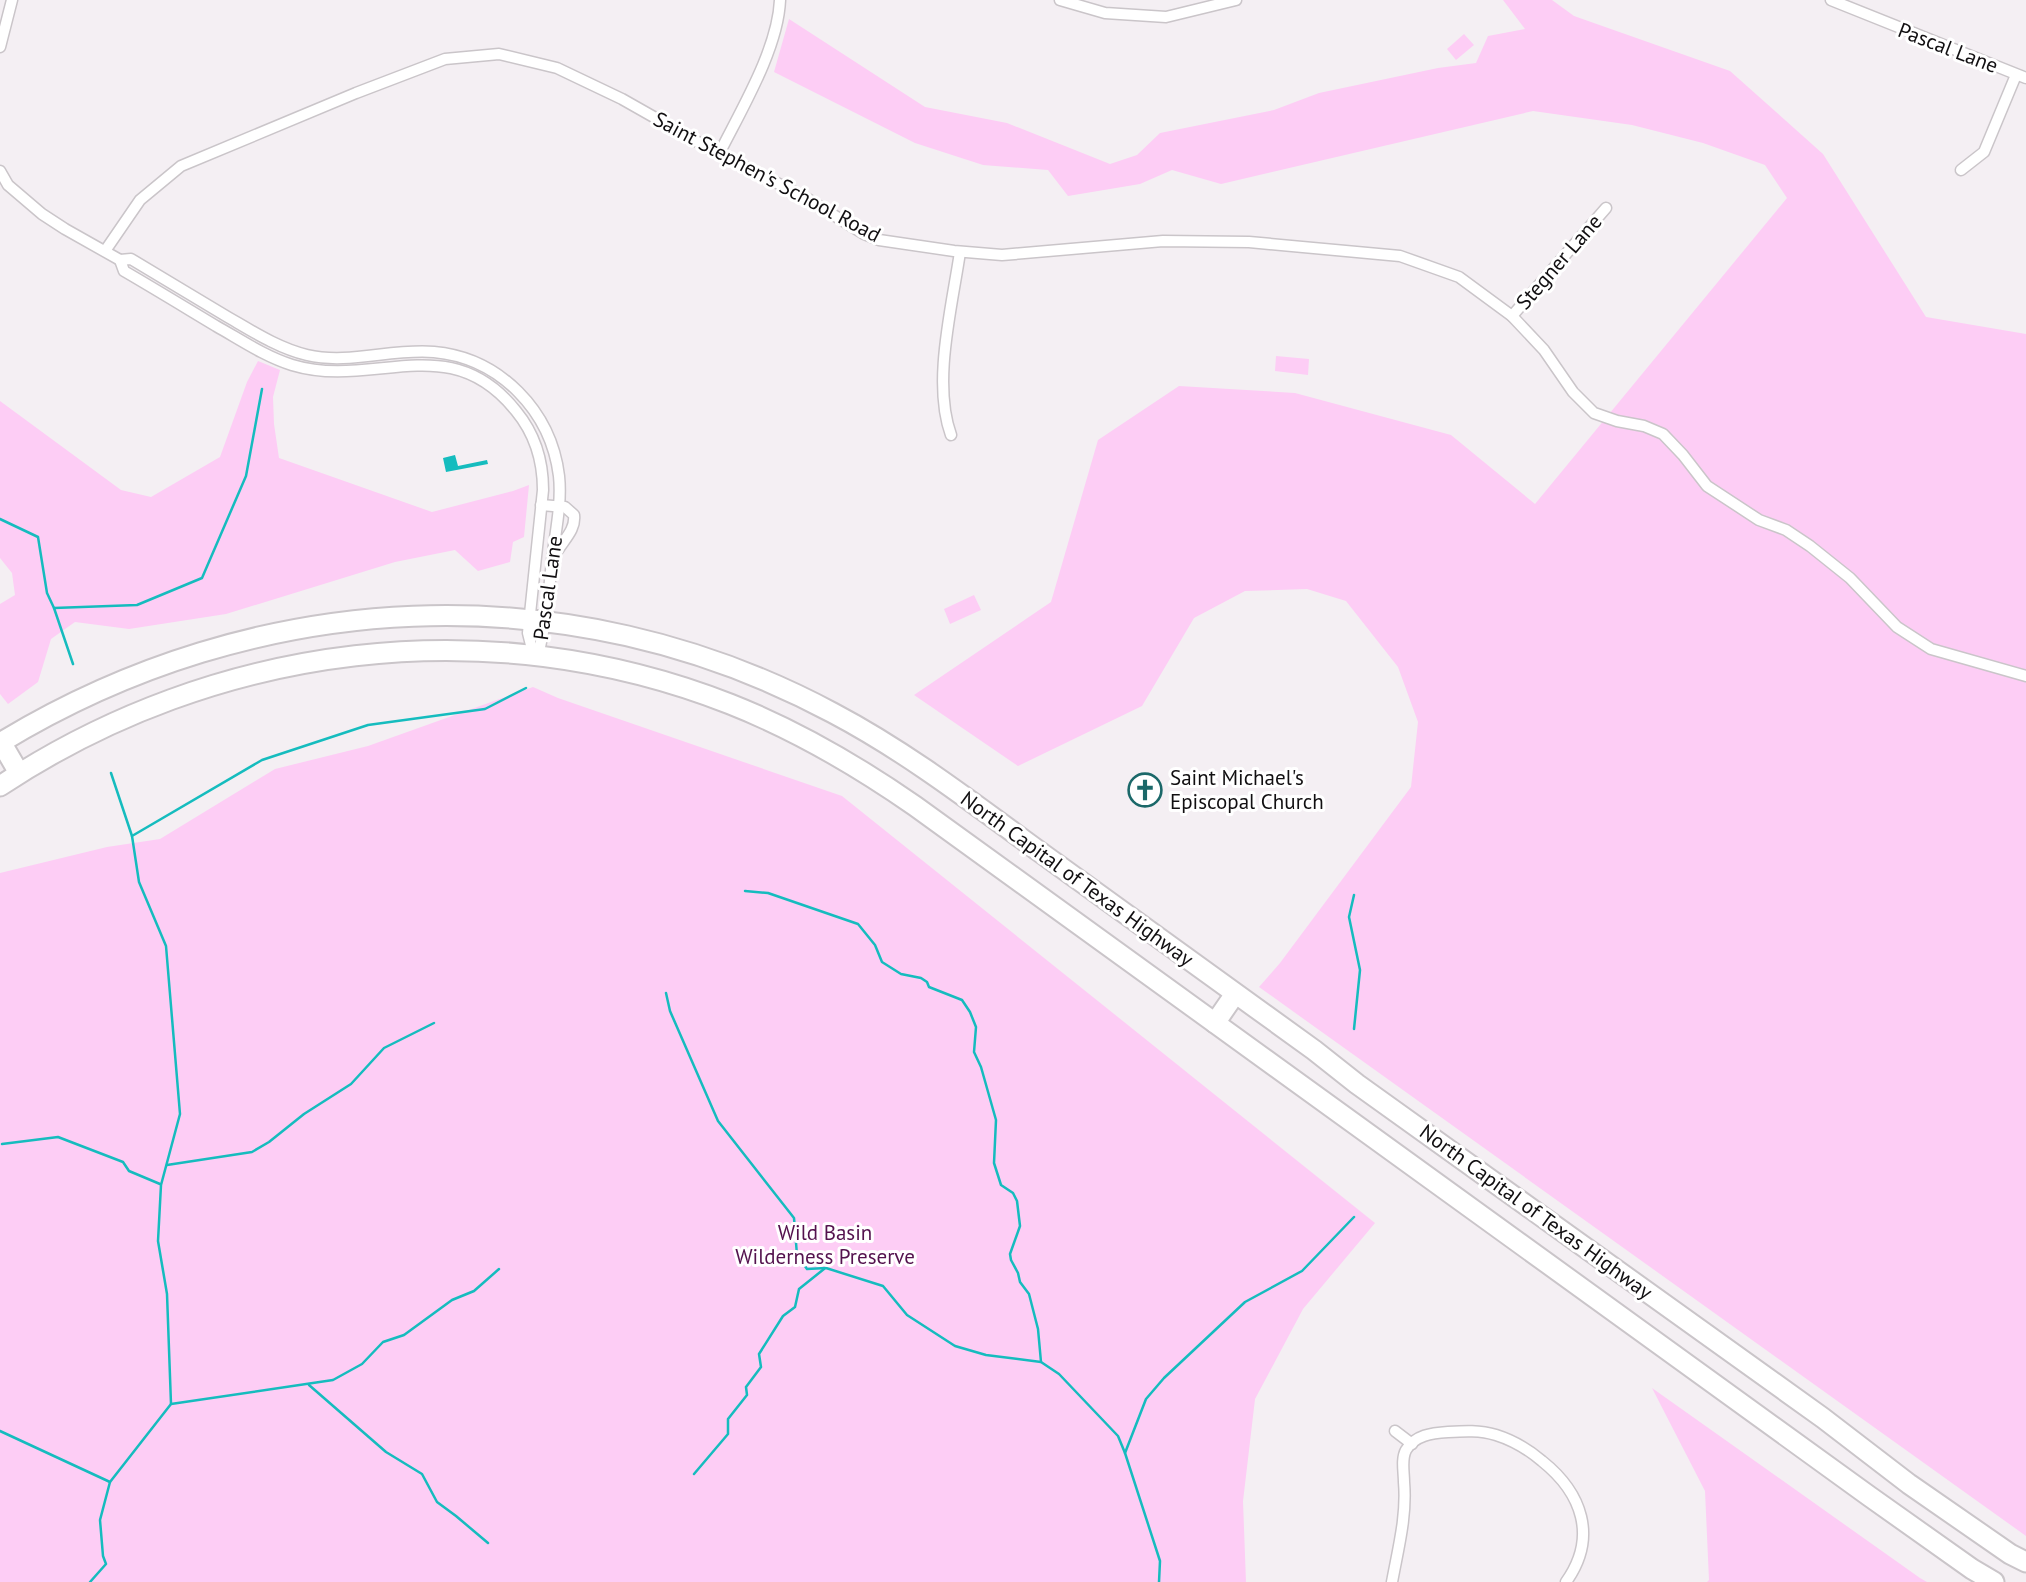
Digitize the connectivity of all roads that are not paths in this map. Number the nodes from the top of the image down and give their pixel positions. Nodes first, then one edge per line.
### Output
1 (12, 0) edge
2 (780, 0) edge
3 (1060, 0) edge
4 (1236, 0) edge
5 (1831, 0) edge
6 (0, 47) edge
7 (2021, 76) edge
8 (719, 154) junction
9 (1961, 170) dead end
10 (0, 171) edge
11 (1606, 208) dead end
12 (105, 251) junction
13 (961, 252) junction
14 (120, 260) junction
15 (1511, 316) junction
16 (385, 354) junction
17 (384, 367) junction
18 (485, 367) junction
19 (479, 379) junction
20 (951, 435) dead end
21 (543, 477) junction
22 (559, 477) junction
23 (541, 505) junction
24 (558, 506) junction
25 (552, 565) junction
26 (537, 621) junction
27 (538, 655) junction
28 (2026, 676) edge
29 (0, 742) edge
30 (19, 773) junction
31 (0, 786) edge
32 (1236, 994) junction
33 (1215, 1023) junction
34 (1395, 1431) dead end
35 (1412, 1444) junction
36 (2026, 1562) edge
37 (1392, 1582) edge
38 (1566, 1582) edge
39 (1994, 1582) edge

1 - 6 street
2 - 8 street
3 - 4 street
5 - 7 street, Pascal Lane
7 - 9 street
8 - 12 street, Saint Stephen's School Road
8 - 13 street, Saint Stephen's School Road
10 - 12 street, Pascal Lane
11 - 15 street, Stegner Lane
12 - 14 street, Pascal Lane
13 - 15 street, Saint Stephen's School Road
13 - 20 street
14 - 16 street, Pascal Lane
14 - 17 street, Pascal Lane
15 - 28 street, Saint Stephen's School Road
16 - 17 street
16 - 18 street, Pascal Lane
17 - 19 street, Pascal Lane
18 - 19 street
18 - 22 street, Pascal Lane
19 - 21 street, Pascal Lane
21 - 22 street
21 - 23 street, Pascal Lane
22 - 24 street, Pascal Lane
23 - 24 street
23 - 26 street, Pascal Lane
24 - 25 street, Pascal Lane
24 - 25 street
25 - 26 street, Pascal Lane
26 - 27 street, Pascal Lane
26 - 27 street, Pascal Lane
26 - 29 highway, North Capital of Texas Highway
26 - 32 highway, North Capital of Texas Highway
27 - 30 highway, North Capital of Texas Highway
27 - 33 highway, North Capital of Texas Highway
29 - 30 highway
30 - 31 highway, North Capital of Texas Highway
32 - 33 highway
32 - 36 highway, North Capital of Texas Highway
33 - 39 highway, North Capital of Texas Highway
34 - 35 street
35 - 37 street
35 - 38 street

